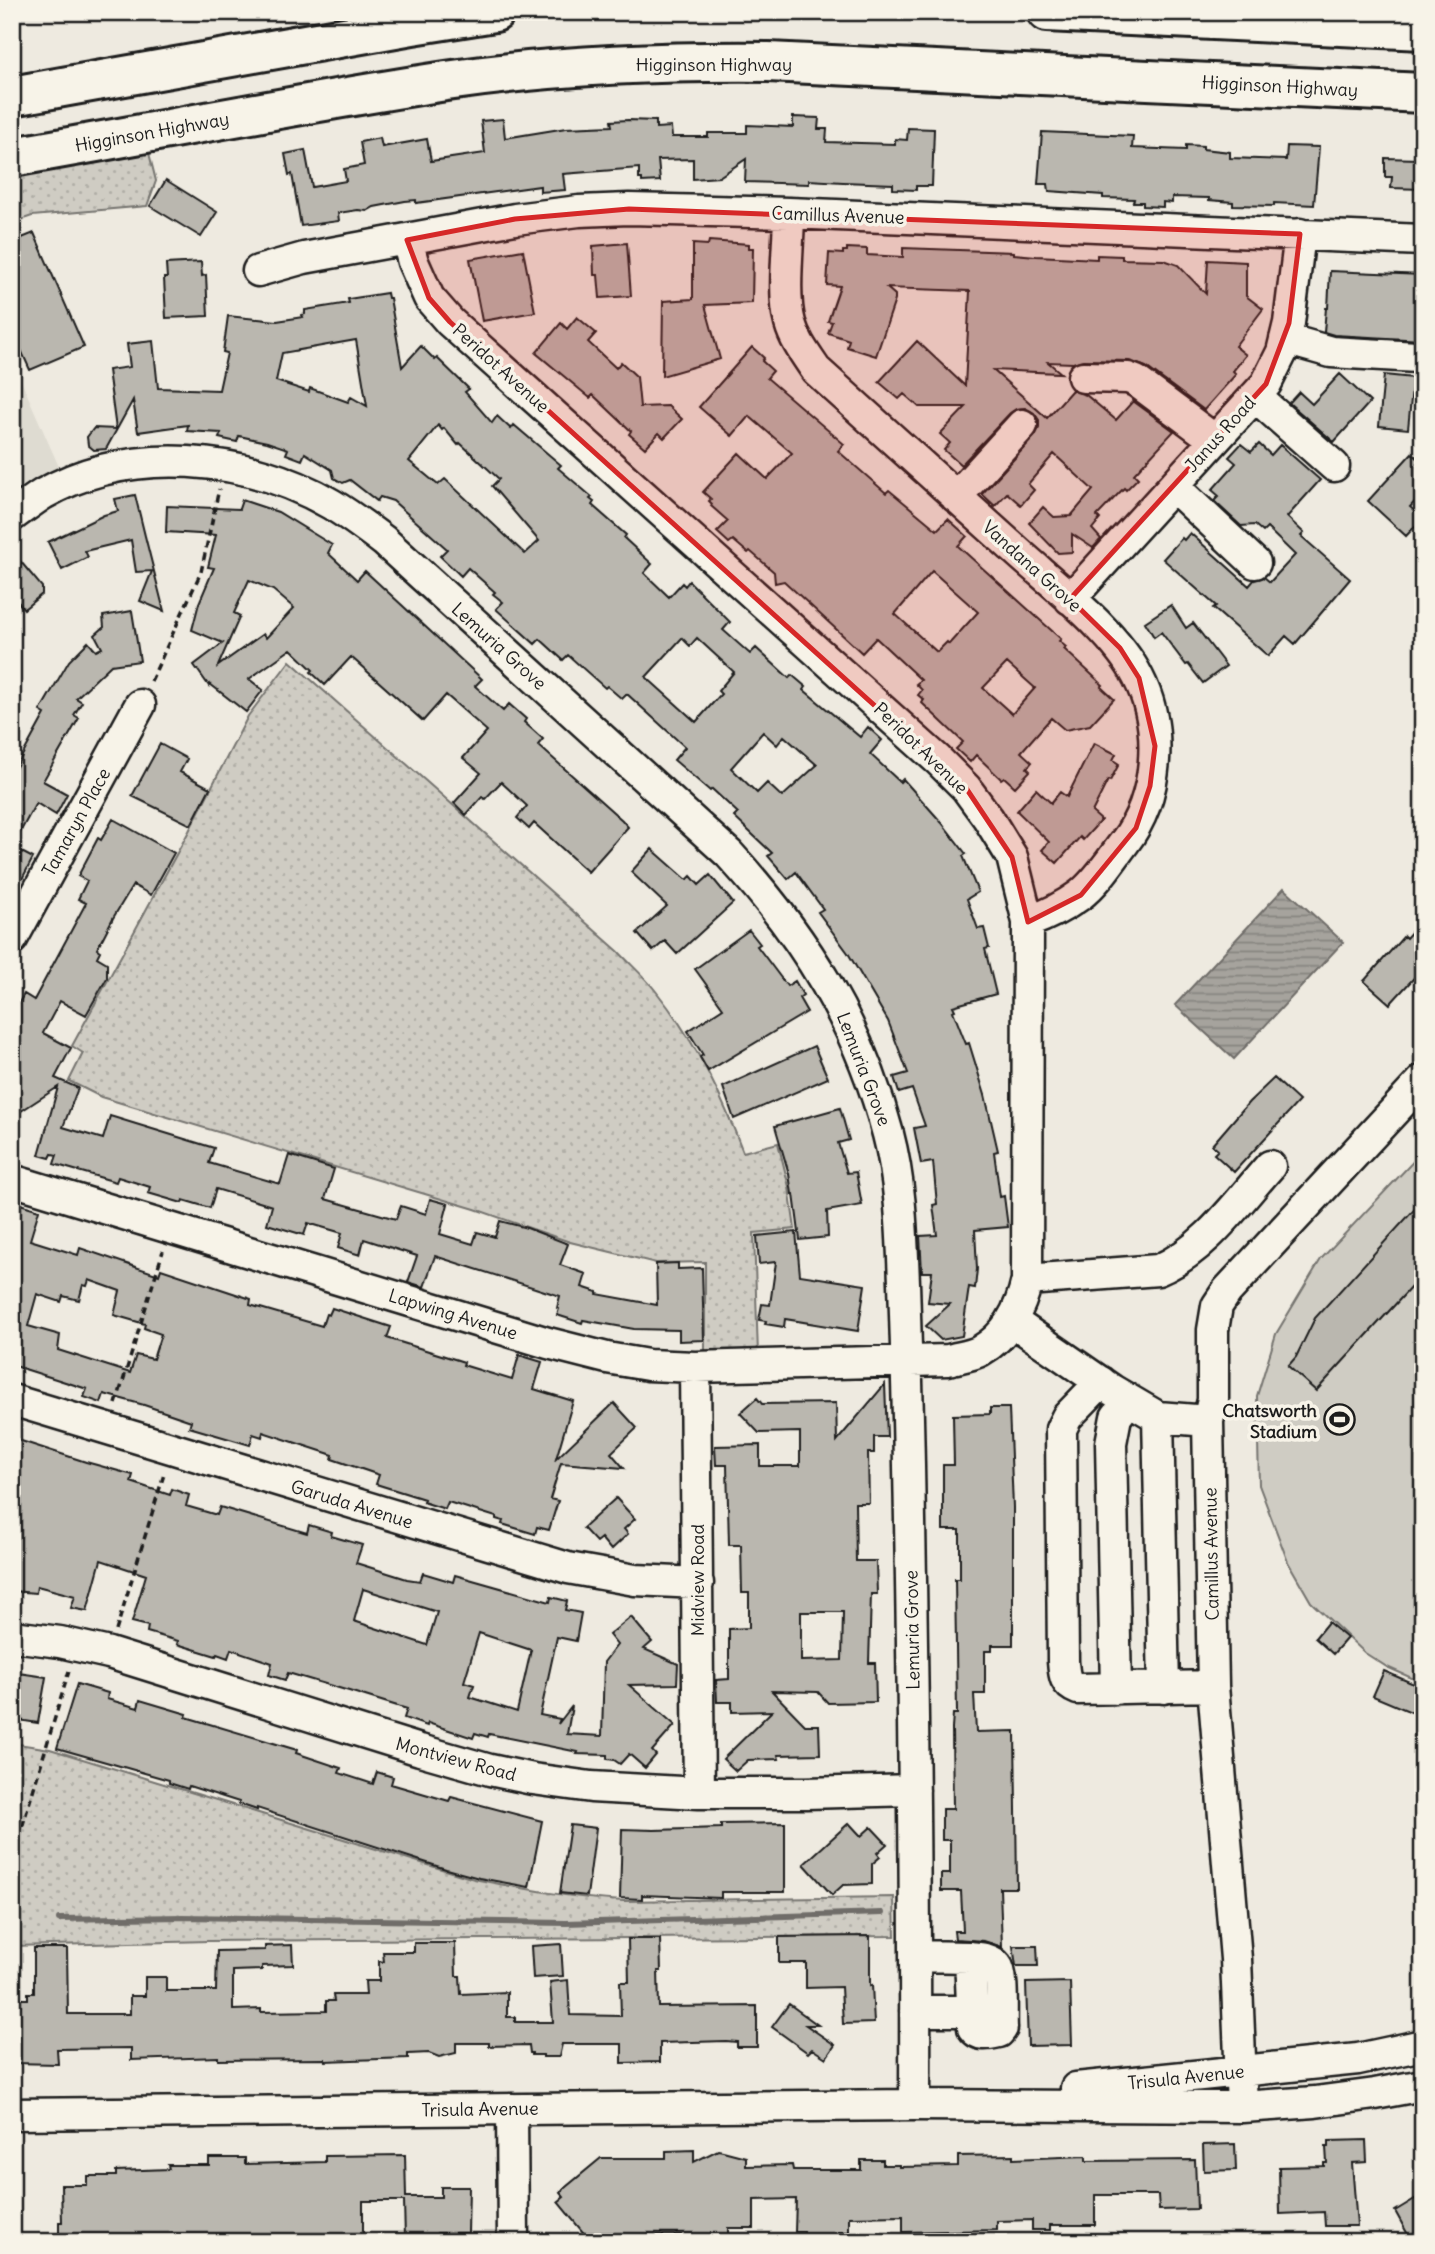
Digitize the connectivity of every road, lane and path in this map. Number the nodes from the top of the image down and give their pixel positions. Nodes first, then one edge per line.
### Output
1 (495, 12) edge
2 (1047, 12) edge
3 (1423, 30) edge
4 (1423, 93) edge
5 (12, 96) edge
6 (12, 157) edge
7 (789, 213) junction
8 (1300, 234) junction
9 (407, 240) junction
10 (1423, 240) edge
11 (258, 271) dead end
12 (1285, 339) junction
13 (1417, 357) dead end
14 (1083, 377) dead end
15 (1255, 396) junction
16 (1023, 425) dead end
17 (1215, 440) junction
18 (223, 466) junction
19 (1334, 466) dead end
20 (1173, 486) junction
21 (956, 497) junction
22 (12, 516) edge
23 (1255, 563) dead end
24 (1070, 599) junction
25 (140, 705) joint
26 (1028, 922) junction
27 (12, 939) edge
28 (1423, 1080) edge
29 (1270, 1166) dead end
30 (12, 1180) edge
31 (170, 1228) junction
32 (1027, 1280) junction
33 (1012, 1321) junction
34 (907, 1362) junction
35 (695, 1367) junction
36 (1101, 1382) junction
37 (12, 1400) edge
38 (1129, 1400) junction
39 (1158, 1417) junction
40 (1208, 1421) junction
41 (108, 1430) junction
42 (172, 1450) junction
43 (698, 1583) junction
44 (12, 1636) edge
45 (76, 1646) junction
46 (110, 1653) junction
47 (1213, 1686) junction
48 (1164, 1688) junction
49 (1116, 1689) junction
50 (914, 1790) junction
51 (699, 1793) junction
52 (12, 1861) edge
53 (915, 1956) junction
54 (915, 2011) junction
55 (1423, 2045) edge
56 (1241, 2070) junction
57 (1423, 2085) edge
58 (915, 2105) junction
59 (948, 2105) junction
60 (1242, 2107) junction
61 (512, 2109) junction
62 (12, 2115) edge
63 (513, 2242) edge

1 - 5 highway
2 - 3 highway
4 - 6 highway, Higginson Highway
7 - 8 street, Camillus Avenue
7 - 9 street, Camillus Avenue
7 - 21 street, Vandana Grove
8 - 10 street, Camillus Avenue
8 - 12 street, Janus Road
9 - 11 street, Camillus Avenue
9 - 26 street, Peridot Avenue
12 - 13 street
12 - 15 street, Janus Road
14 - 17 street
15 - 17 street, Janus Road
15 - 19 street
16 - 21 street
17 - 20 street, Janus Road
18 - 22 street, Lemuria Grove
18 - 25 path
18 - 34 street, Lemuria Grove
20 - 23 street
20 - 24 street, Janus Road
21 - 24 street, Vandana Grove
24 - 26 street, Vandana Grove
25 - 27 street, Tamaryn Place
26 - 32 street, Peridot Avenue
28 - 40 street, Camillus Avenue
29 - 32 street
30 - 31 street, Lapwing Avenue
31 - 35 street, Lapwing Avenue
31 - 41 path
32 - 33 street, Peridot Avenue
33 - 34 street, Peridot Avenue
33 - 36 street
34 - 35 street, Lapwing Avenue
34 - 50 street, Lemuria Grove
35 - 43 street, Midview Road
36 - 38 street
36 - 49 street
37 - 41 street, Garuda Avenue
38 - 39 street
38 - 49 street
39 - 40 street
39 - 48 street
40 - 47 street, Camillus Avenue
41 - 42 street, Garuda Avenue
42 - 43 street, Garuda Avenue
42 - 46 path
43 - 51 street, Midview Road
44 - 45 street, Montview Road
45 - 46 street, Montview Road
45 - 52 path
46 - 51 street, Montview Road
47 - 48 street
47 - 56 street, Camillus Avenue
48 - 49 street
50 - 51 street, Montview Road
50 - 53 street, Lemuria Grove
53 - 54 street, Lemuria Grove
53 - 54 street
54 - 58 street, Lemuria Grove
55 - 56 street, Trisula Avenue
56 - 59 street, Trisula Avenue
56 - 60 street, Camillus Avenue
57 - 60 street, Trisula Avenue
58 - 59 street, Trisula Avenue
58 - 61 street, Trisula Avenue
59 - 60 street, Trisula Avenue
61 - 62 street, Trisula Avenue
61 - 63 street

